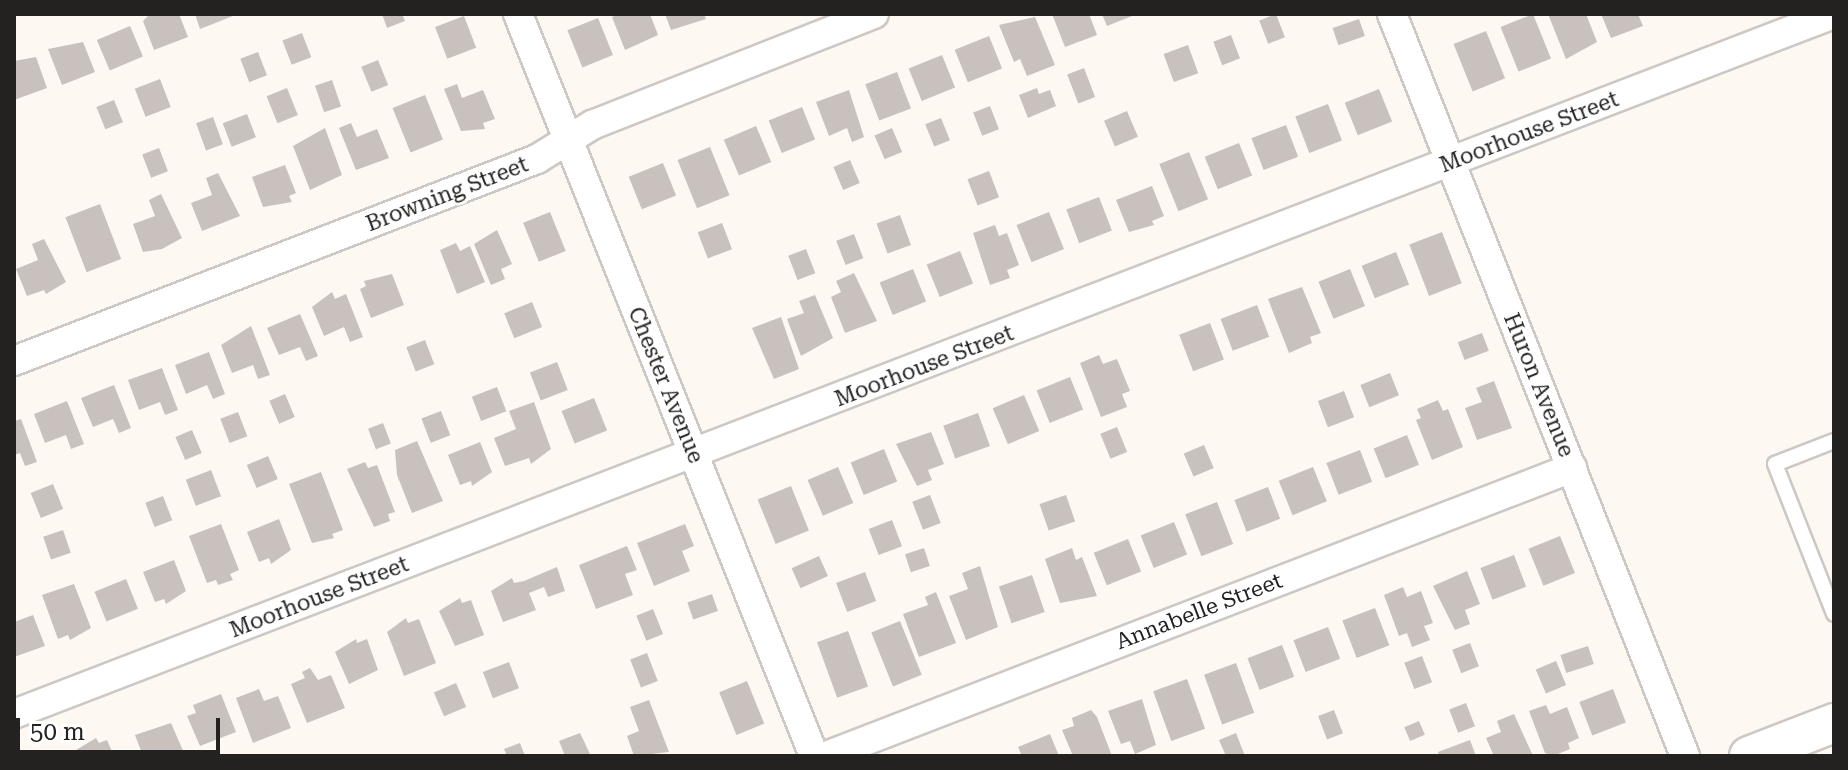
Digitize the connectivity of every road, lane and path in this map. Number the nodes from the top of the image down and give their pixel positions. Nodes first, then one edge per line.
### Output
1 (518, 14) edge
2 (874, 14) edge
3 (1392, 14) edge
4 (1834, 14) edge
5 (569, 142) junction
6 (1450, 162) junction
7 (14, 361) edge
8 (1834, 441) edge
9 (693, 454) junction
10 (1572, 468) junction
11 (1834, 614) edge
12 (14, 714) edge
13 (1834, 723) edge
14 (814, 756) edge
15 (826, 756) edge
16 (1685, 756) edge
17 (1749, 756) edge

1 - 5 street, Chester Avenue
2 - 5 street, Browning Street
3 - 6 street, Huron Avenue
4 - 6 street, Moorhouse Street
5 - 7 street, Browning Street
5 - 9 street, Chester Avenue
6 - 9 street, Moorhouse Street
6 - 10 street, Huron Avenue
8 - 11 lane
9 - 12 street, Moorhouse Street
9 - 14 street, Chester Avenue
10 - 15 street, Annabelle Street
10 - 16 street, Huron Avenue
13 - 17 street

